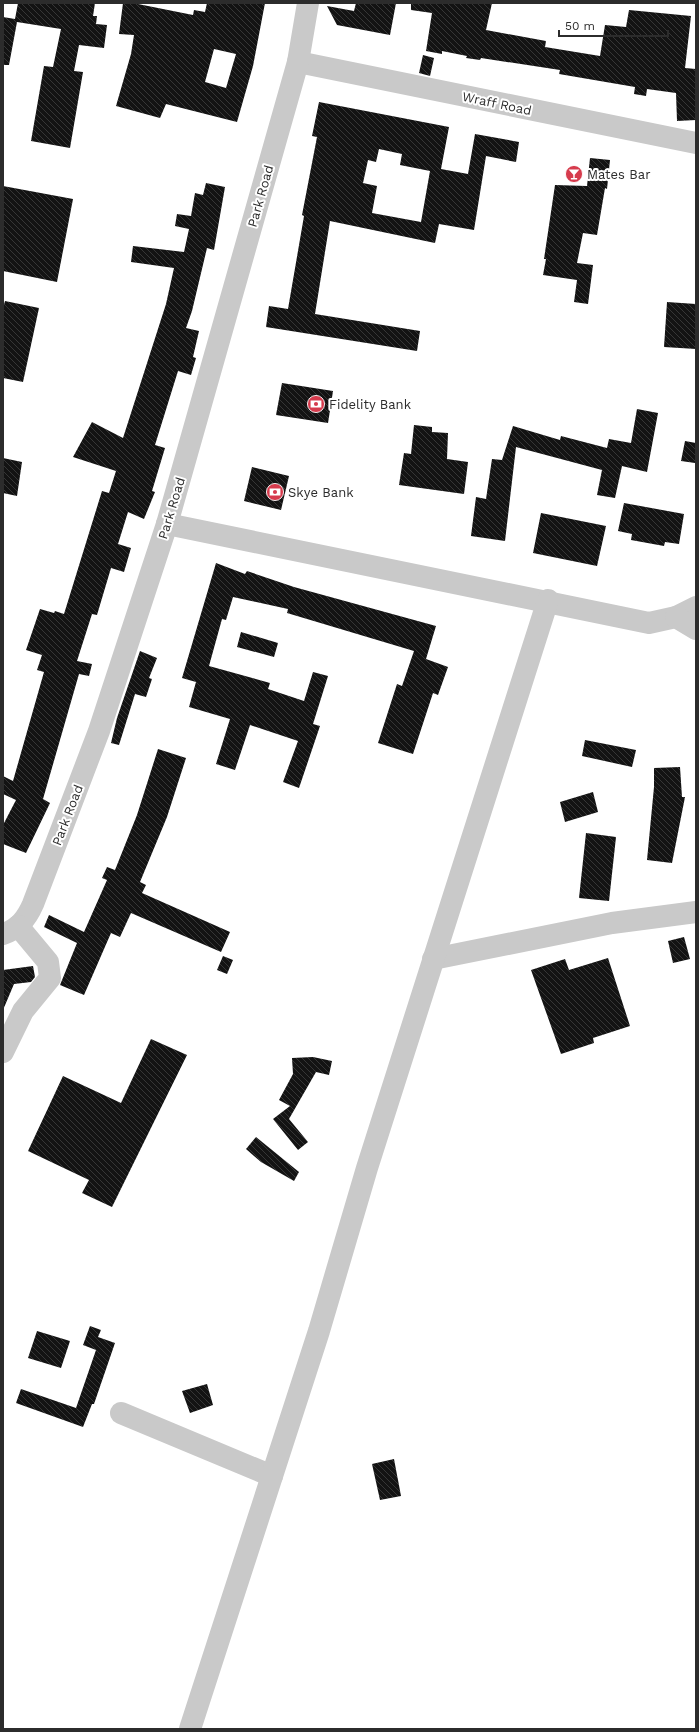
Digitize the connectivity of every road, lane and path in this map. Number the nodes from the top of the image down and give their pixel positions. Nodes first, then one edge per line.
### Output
1 (308, 3) edge
2 (298, 62) junction
3 (696, 144) edge
4 (166, 524) junction
5 (548, 600) junction
6 (696, 607) edge
7 (676, 618) junction
8 (696, 629) edge
9 (696, 912) edge
10 (11, 930) edge
11 (433, 960) junction
12 (3, 1052) edge
13 (121, 1413) dead end
14 (272, 1476) junction
15 (190, 1729) edge

1 - 2 street, Park Road
2 - 3 street, Wraff Road
2 - 4 street, Park Road
4 - 5 street
4 - 10 street, Park Road
5 - 7 street
5 - 11 street
6 - 7 street
7 - 8 street
9 - 11 street
10 - 12 street
11 - 14 street
13 - 14 street
14 - 15 street

